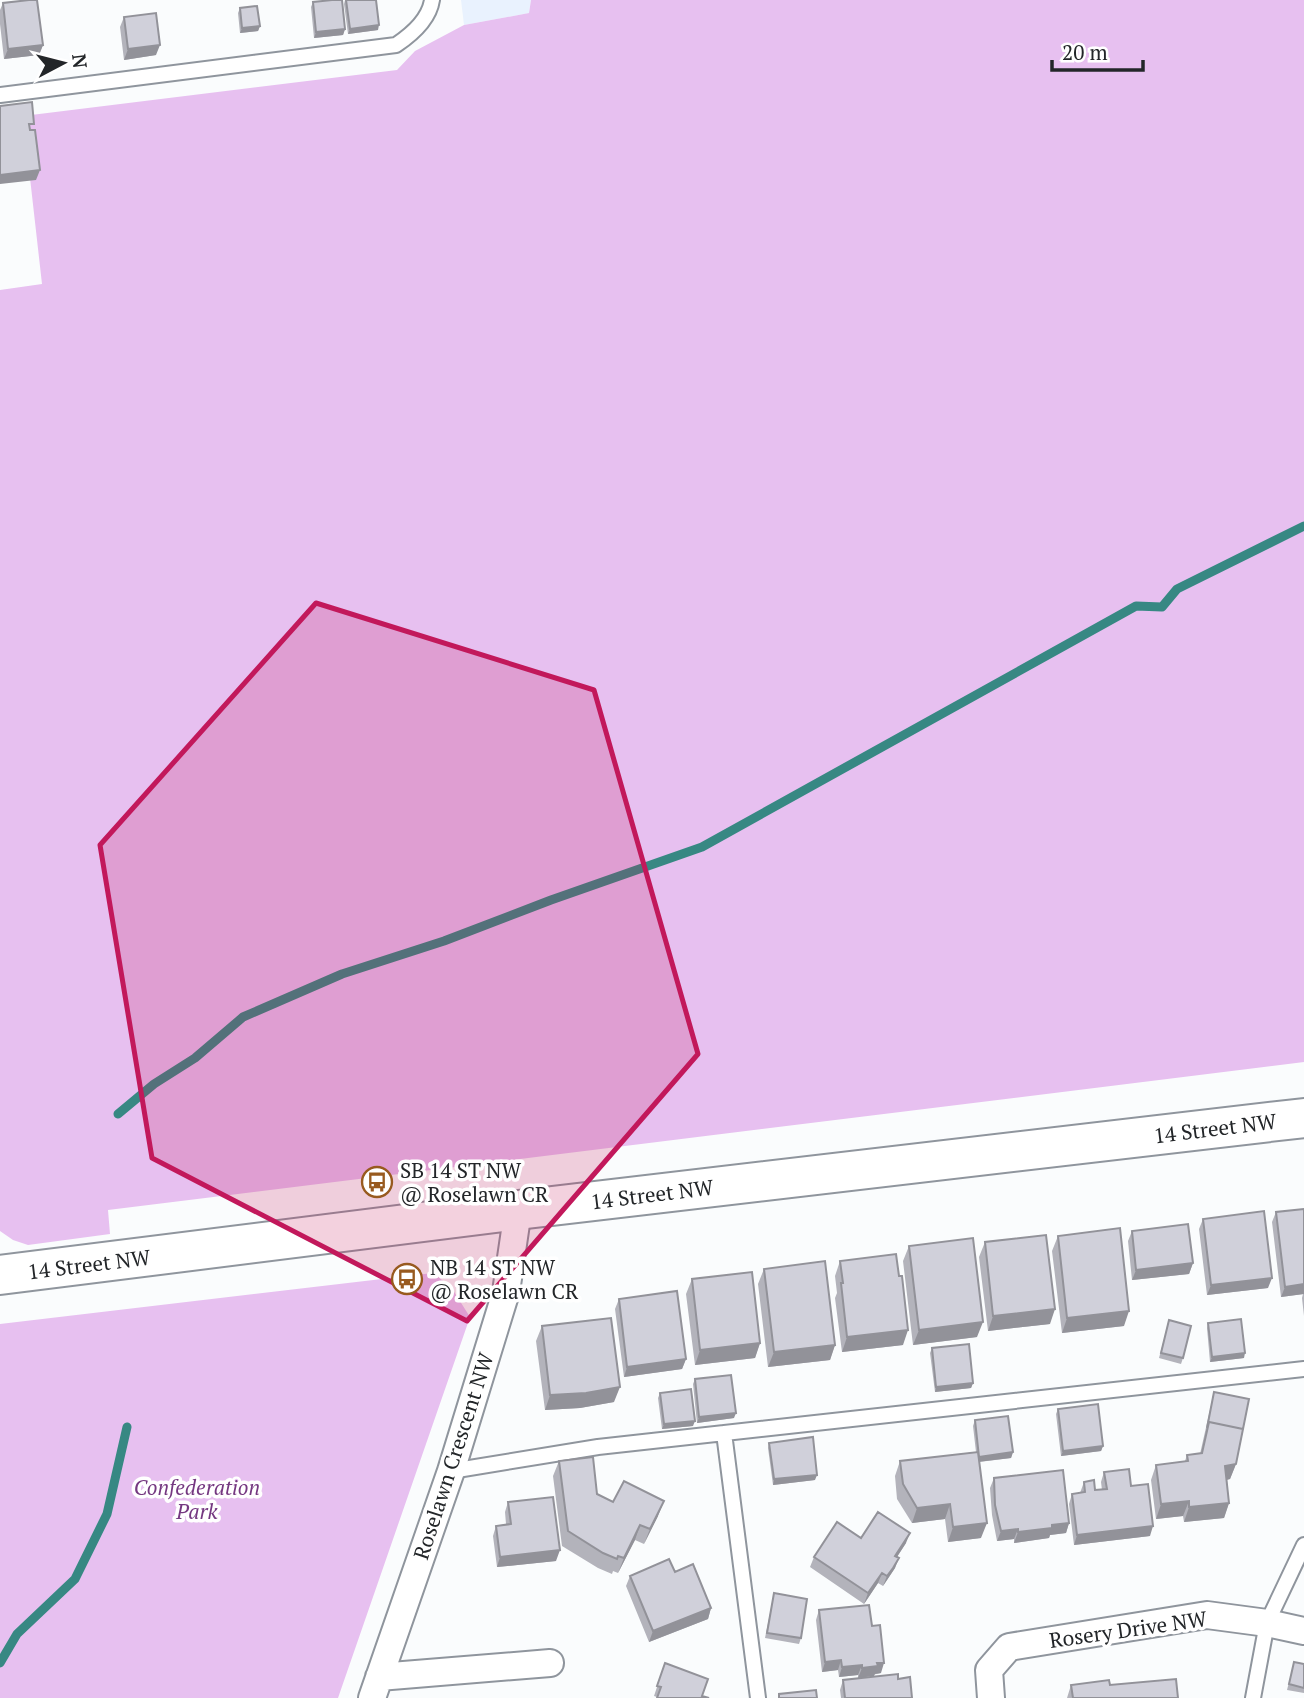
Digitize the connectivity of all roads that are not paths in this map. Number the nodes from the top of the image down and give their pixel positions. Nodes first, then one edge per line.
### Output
1 (432, 0) edge
2 (0, 95) edge
3 (1304, 1118) edge
4 (518, 1210) junction
5 (0, 1275) edge
6 (1304, 1369) edge
7 (724, 1433) junction
8 (451, 1471) junction
9 (1304, 1545) edge
10 (1267, 1623) junction
11 (1304, 1631) edge
12 (550, 1663) dead end
13 (375, 1687) edge
14 (758, 1698) edge
15 (992, 1698) edge
16 (1253, 1698) edge

1 - 2 lane
3 - 4 main road, 14 Street NW
4 - 5 main road, 14 Street NW
4 - 8 street, Roselawn Crescent NW
6 - 7 lane
7 - 8 lane
7 - 14 lane
8 - 13 street, Roselawn Crescent NW
9 - 10 lane
10 - 11 street, Rosery Drive NW
10 - 15 street, Rosery Drive NW
10 - 16 lane
12 - 13 street

